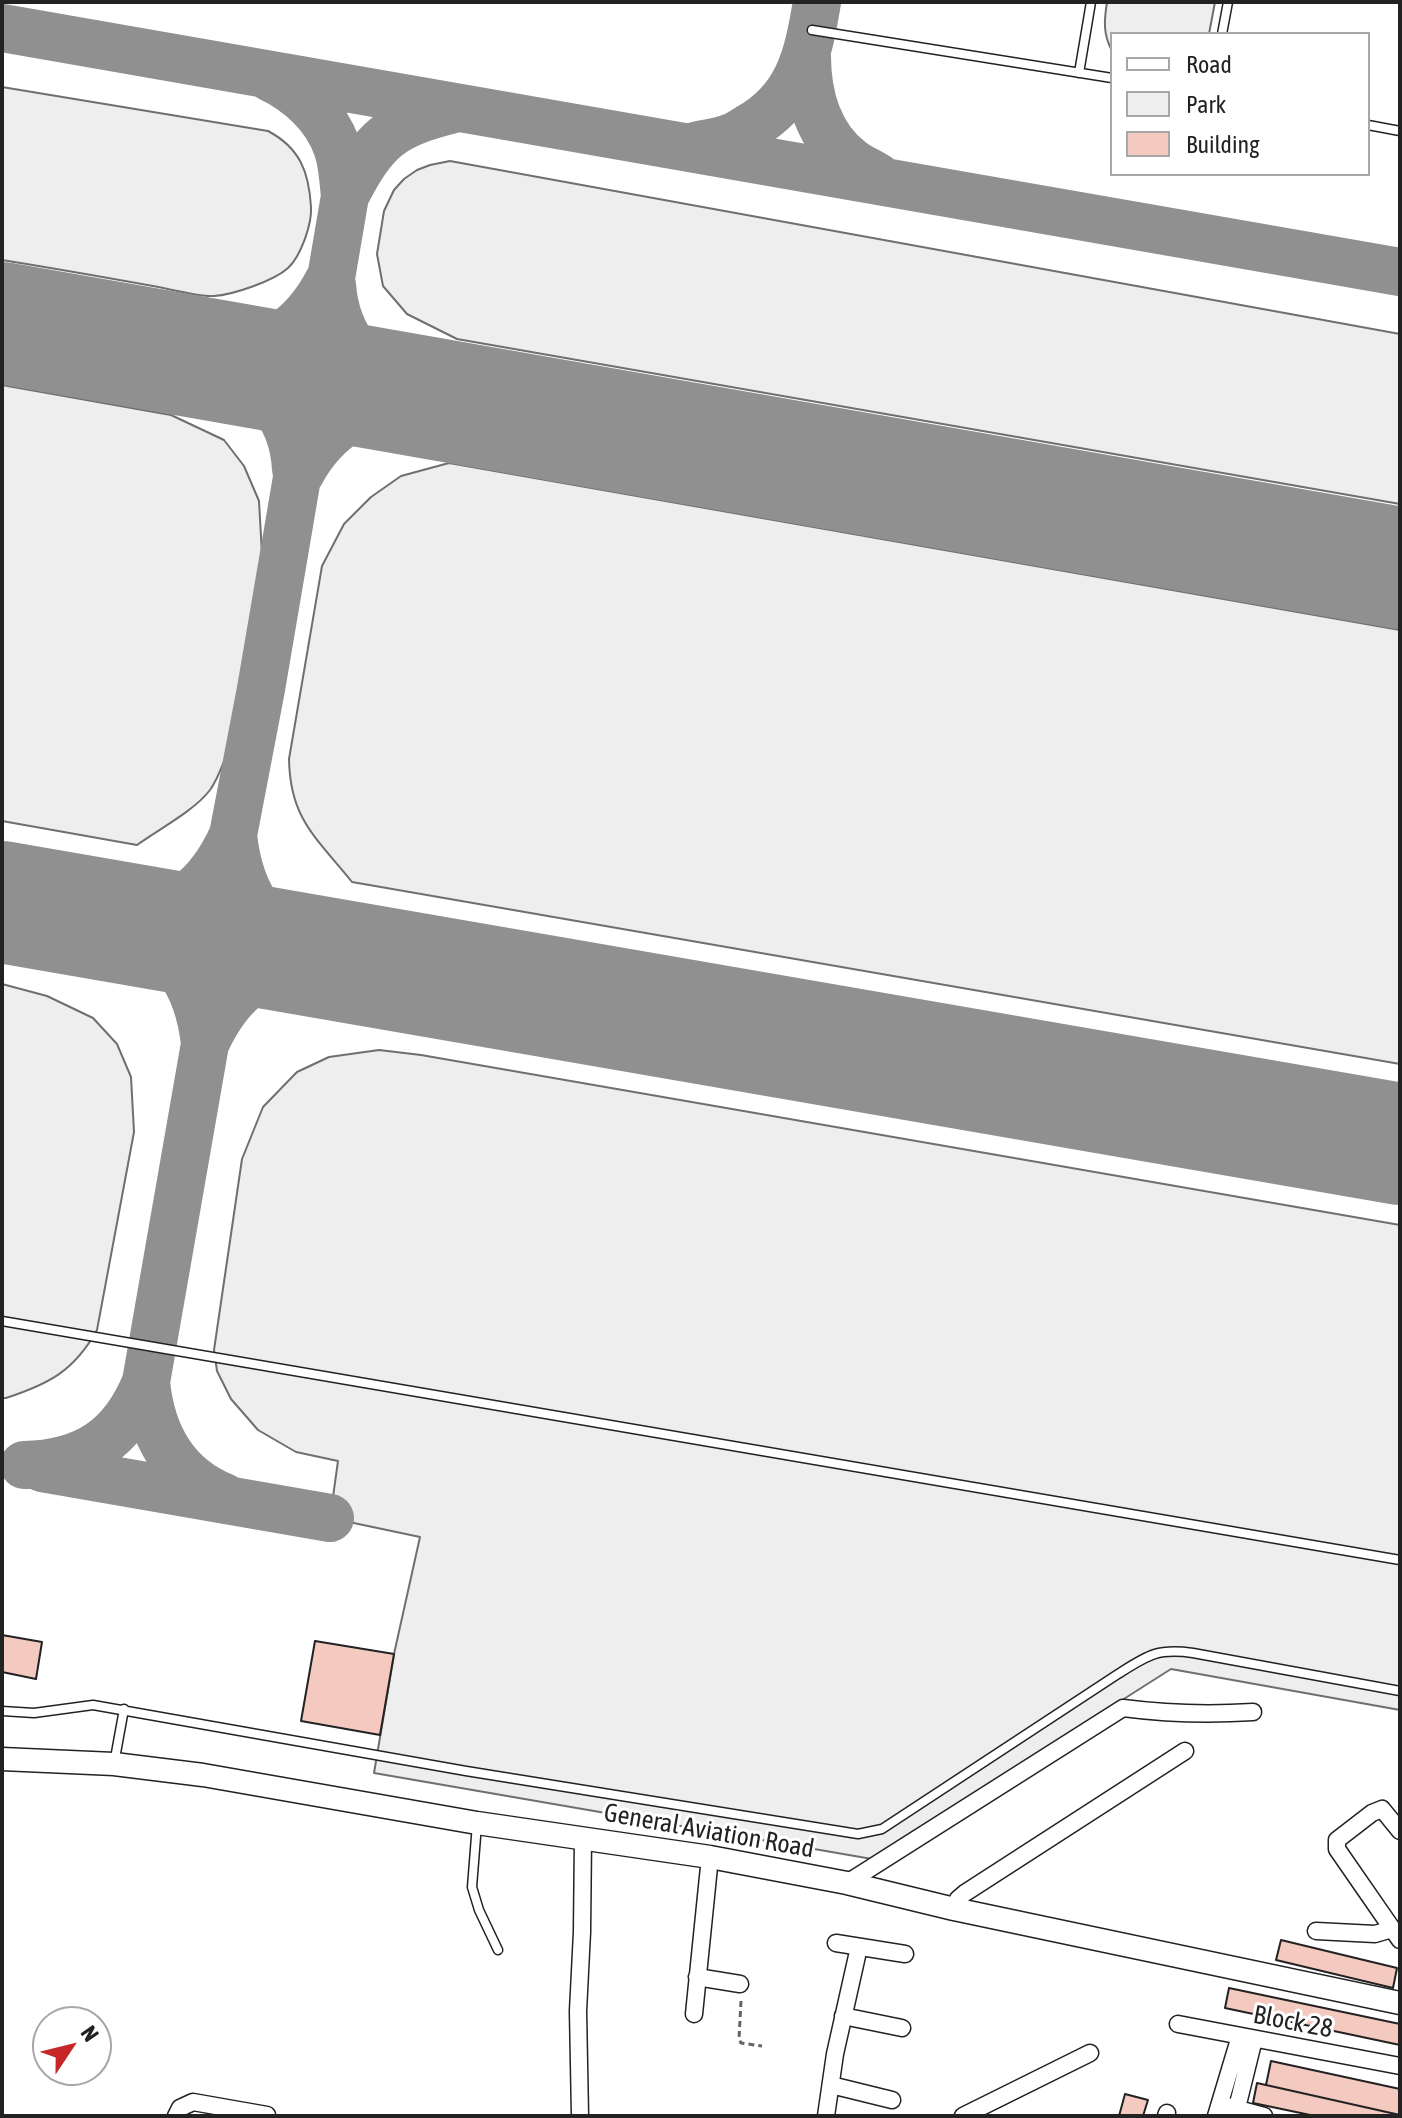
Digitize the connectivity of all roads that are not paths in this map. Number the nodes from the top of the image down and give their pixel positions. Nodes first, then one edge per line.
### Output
1 (1091, 2) edge
2 (1228, 2) edge
3 (812, 30) dead end
4 (1222, 32) edge
5 (1079, 73) junction
6 (1110, 78) edge
7 (1370, 125) edge
8 (1400, 131) edge
9 (2, 1321) edge
10 (1400, 1560) edge
11 (1400, 1691) edge
12 (124, 1709) junction
13 (2, 1711) edge
14 (1253, 1712) dead end
15 (1185, 1751) dead end
16 (2, 1759) edge
17 (114, 1764) junction
18 (477, 1823) junction
19 (1400, 1831) edge
20 (583, 1838) junction
21 (710, 1857) junction
22 (847, 1883) junction
23 (954, 1909) junction
24 (1316, 1931) dead end
25 (1396, 1934) edge
26 (836, 1943) dead end
27 (859, 1947) junction
28 (498, 1950) dead end
29 (905, 1954) dead end
30 (697, 1977) junction
31 (740, 1984) road end
32 (1400, 2003) edge
33 (694, 2014) dead end
34 (843, 2016) junction
35 (1178, 2024) dead end
36 (902, 2028) dead end
37 (1247, 2037) junction
38 (1090, 2053) dead end
39 (1400, 2066) edge
40 (831, 2085) junction
41 (892, 2100) dead end
42 (1218, 2110) edge
43 (1236, 2112) edge
44 (267, 2115) edge
45 (176, 2116) edge
46 (580, 2116) edge
47 (826, 2116) edge
48 (963, 2116) edge
49 (1264, 2116) edge

1 - 5 lane
2 - 4 lane
3 - 5 lane
5 - 6 lane
7 - 8 lane
9 - 10 lane
11 - 12 lane
12 - 13 lane
12 - 17 lane
14 - 22 street
15 - 23 street
16 - 17 main road, General Aviation Road
17 - 18 main road, General Aviation Road
18 - 20 main road, General Aviation Road
18 - 28 lane
19 - 25 street
20 - 21 main road, General Aviation Road
20 - 46 street
21 - 22 main road, General Aviation Road
21 - 30 street
22 - 23 main road, General Aviation Road
23 - 32 main road, General Aviation Road
24 - 25 street
26 - 27 street
27 - 29 street
27 - 34 street
30 - 31 street
30 - 33 street
34 - 36 street
34 - 40 street
35 - 37 street, Block 28
37 - 39 street, Block 28
37 - 42 street
37 - 43 street
38 - 48 street
40 - 41 street
40 - 47 street
42 - 43 street
43 - 49 street
44 - 45 street

